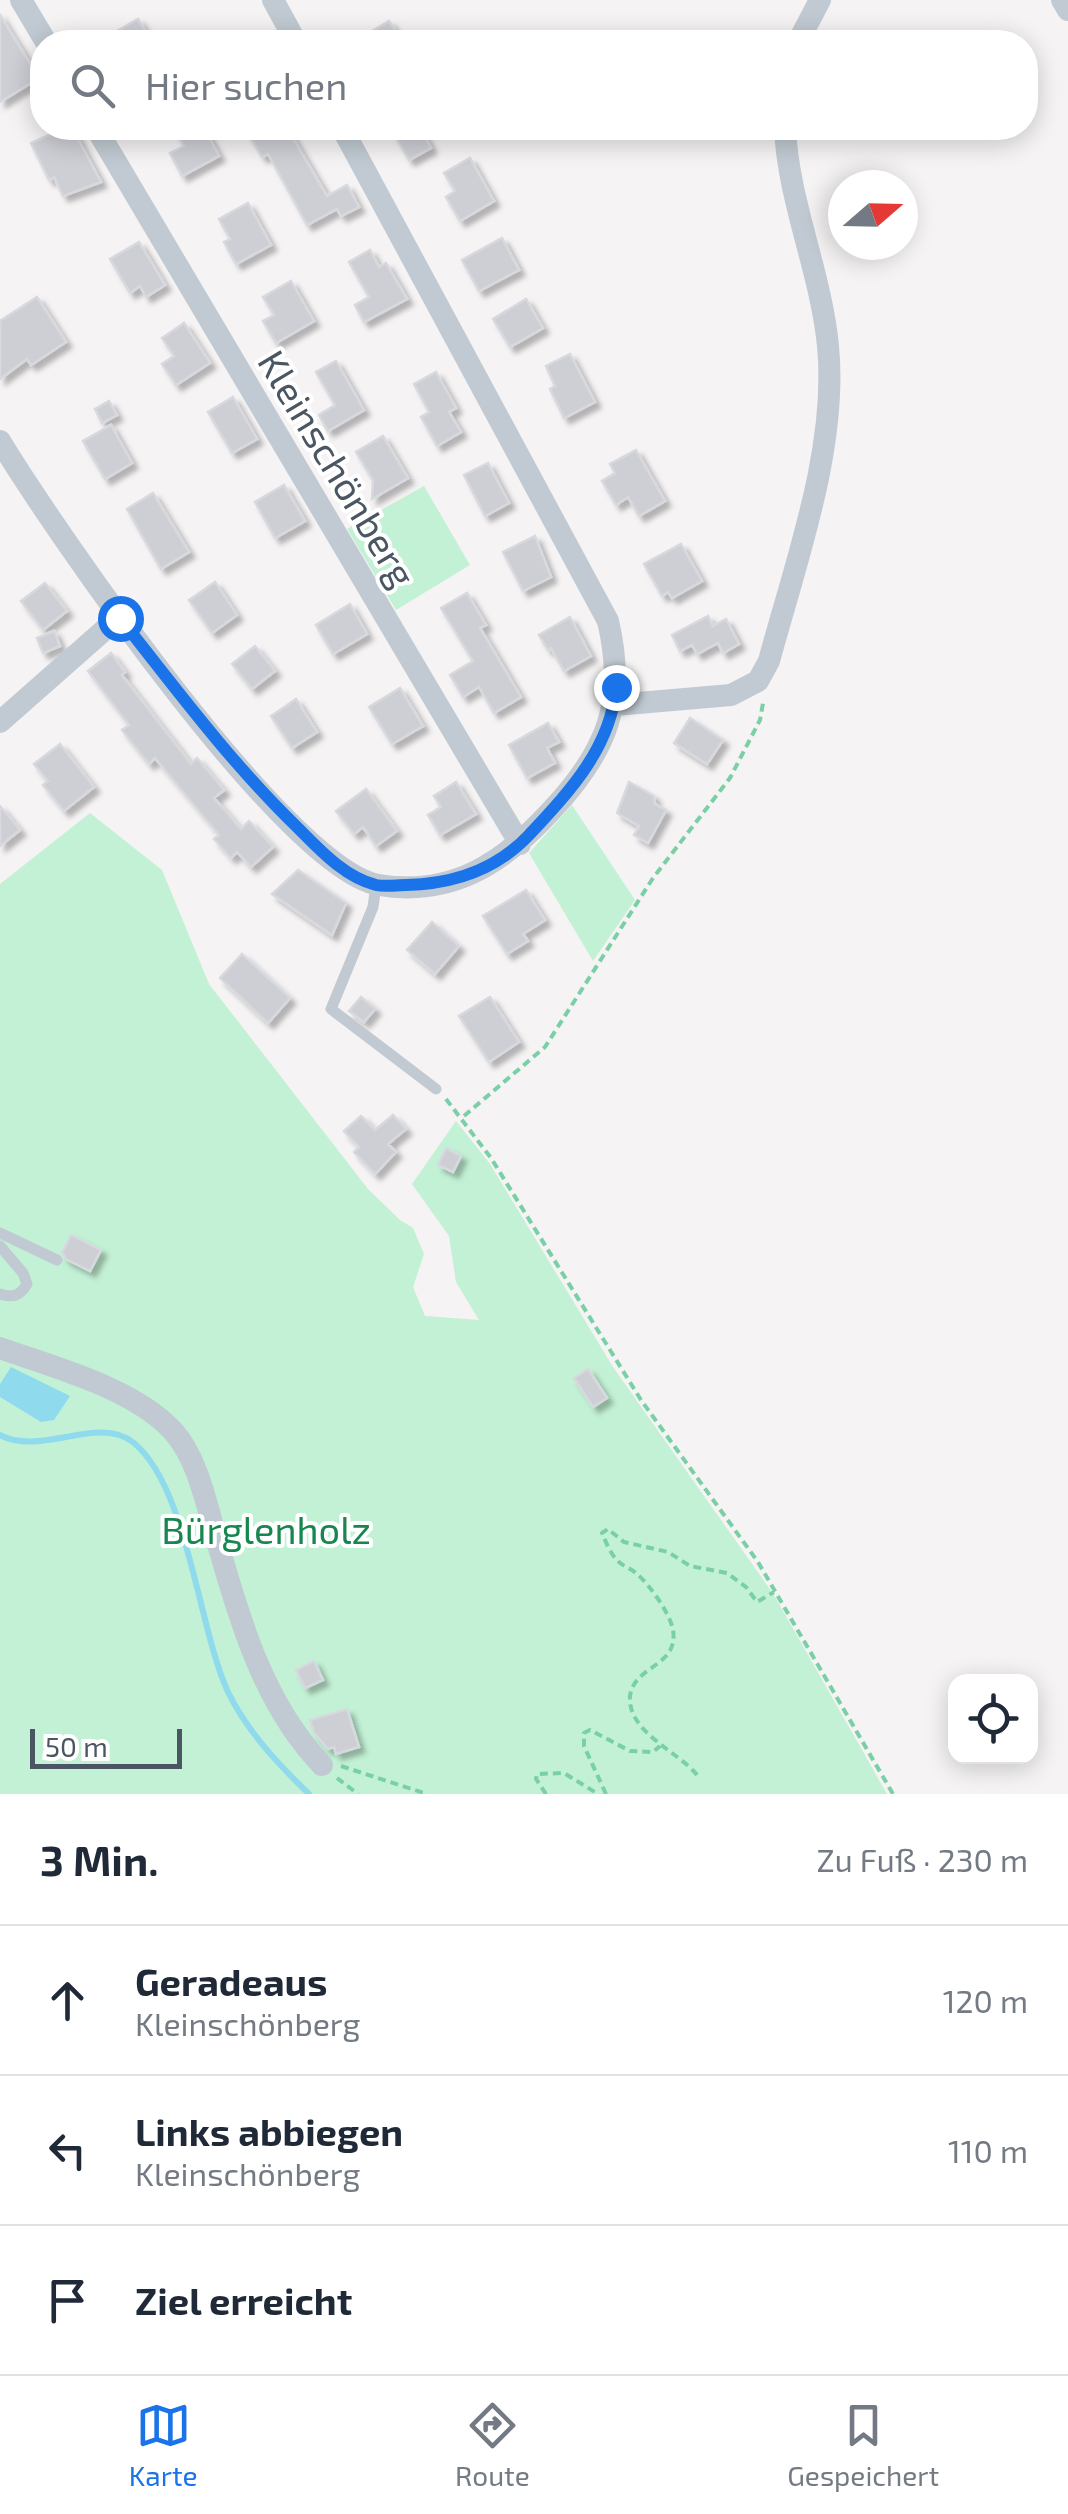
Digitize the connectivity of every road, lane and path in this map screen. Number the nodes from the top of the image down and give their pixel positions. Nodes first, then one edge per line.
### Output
1 (21, 0) edge
2 (273, 0) edge
3 (820, 0) edge
4 (1062, 0) edge
5 (1068, 10) edge
6 (39, 30) edge
7 (289, 30) edge
8 (804, 30) edge
9 (103, 140) edge
10 (348, 140) edge
11 (787, 140) edge
12 (0, 441) edge
13 (120, 618) junction
14 (758, 680) junction
15 (615, 704) junction
16 (0, 722) edge
17 (520, 844) junction
18 (376, 884) junction
19 (436, 1088) dead end
20 (0, 1234) edge
21 (0, 1246) edge
22 (57, 1260) dead end
23 (0, 1294) edge
24 (0, 1348) edge
25 (776, 1592) junction
26 (660, 1746) junction
27 (322, 1765) joint
28 (697, 1775) dead end
29 (427, 1794) edge
30 (546, 1794) edge
31 (598, 1794) edge
32 (606, 1794) edge
33 (893, 1794) edge

1 - 6 street
2 - 7 street
3 - 8 street
4 - 5 street
9 - 17 street, Kleinschönberg
10 - 15 street
11 - 14 street
12 - 13 street
13 - 16 street
13 - 18 street
14 - 15 street
14 - 25 path
15 - 17 street
17 - 18 street
18 - 19 lane
20 - 22 lane
21 - 23 lane
24 - 27 street
25 - 26 path
25 - 33 path
26 - 28 path
26 - 32 path
27 - 29 path
30 - 31 path

